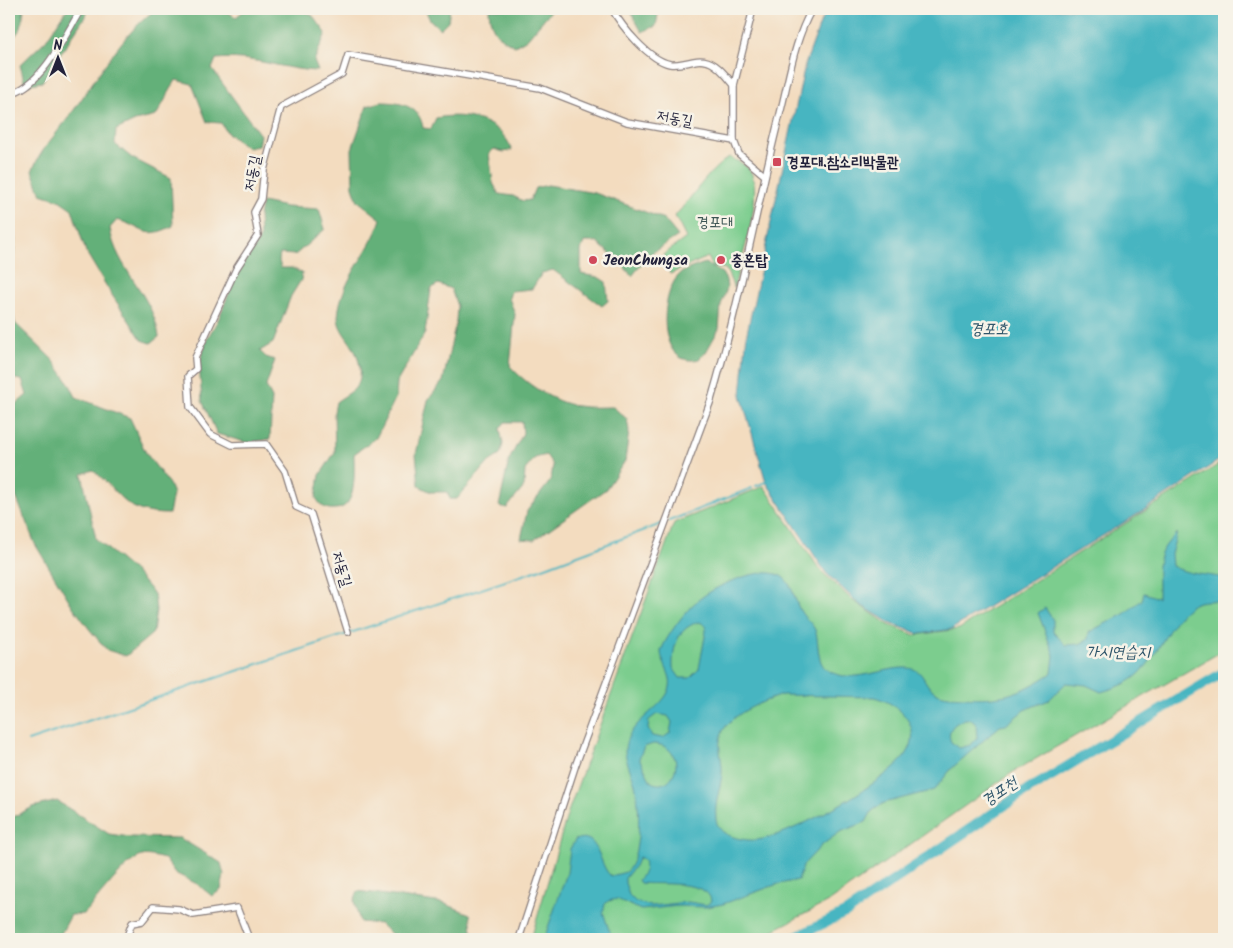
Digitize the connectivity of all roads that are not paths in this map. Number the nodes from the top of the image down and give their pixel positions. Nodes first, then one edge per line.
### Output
1 (81, 9) edge
2 (612, 9) edge
3 (753, 9) edge
4 (812, 9) edge
5 (734, 85) junction
6 (9, 93) edge
7 (734, 141) junction
8 (764, 175) junction
9 (348, 632) dead end
10 (126, 939) edge
11 (249, 939) edge
12 (519, 939) edge

1 - 6 street
2 - 5 street
3 - 5 street
4 - 8 street
5 - 7 street
7 - 8 street
7 - 9 street, 저동길
8 - 12 street
10 - 11 street

